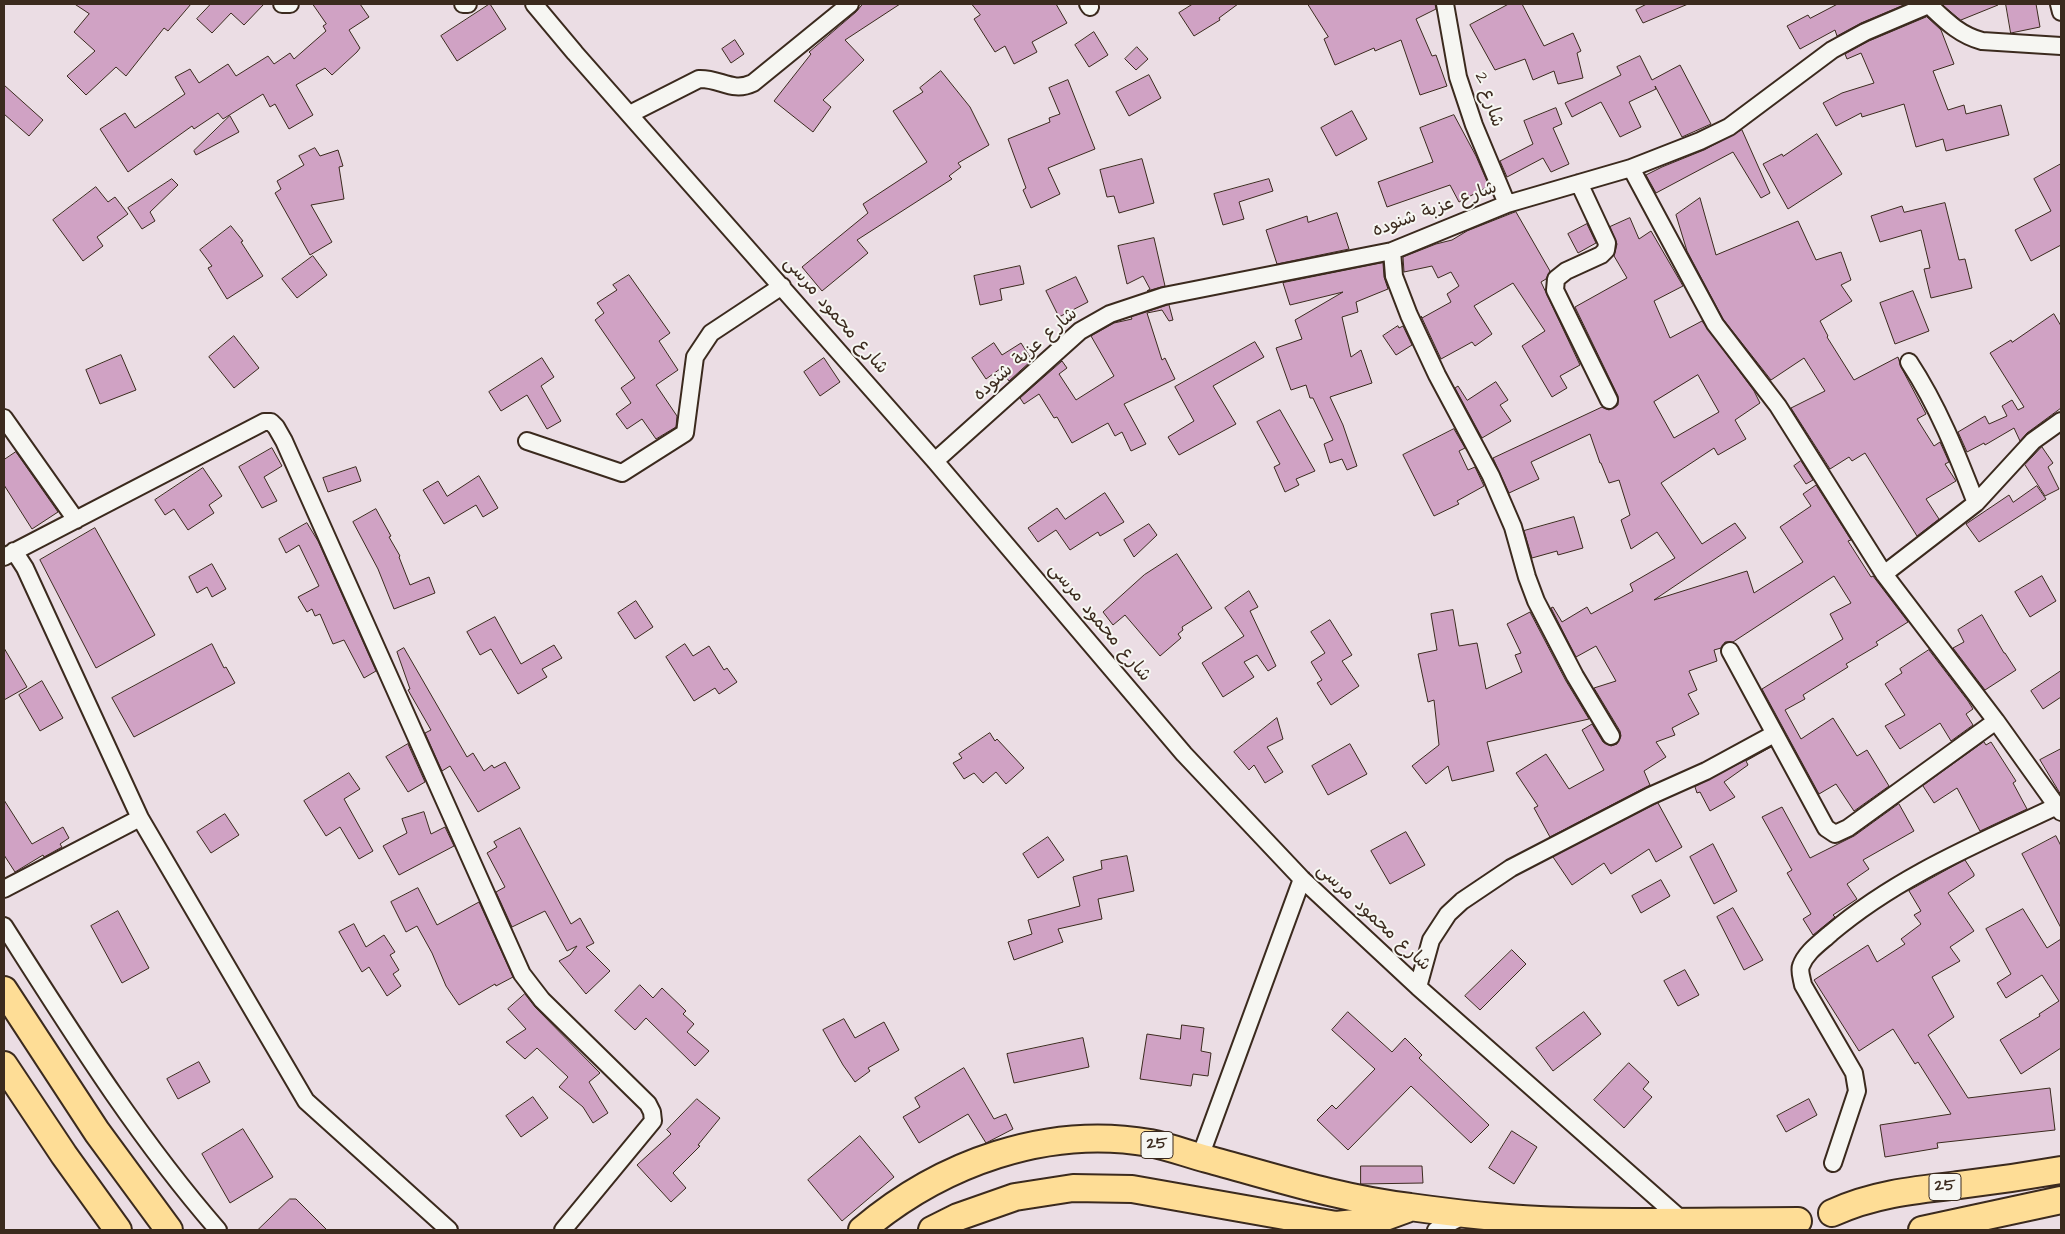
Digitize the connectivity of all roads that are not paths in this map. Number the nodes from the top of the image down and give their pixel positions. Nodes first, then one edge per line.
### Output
1 (282, 4) edge
2 (290, 4) edge
3 (463, 4) edge
4 (468, 4) edge
5 (534, 4) edge
6 (850, 4) edge
7 (1445, 4) edge
8 (1930, 4) edge
9 (2059, 4) edge
10 (2061, 12) edge
11 (2061, 46) edge
12 (630, 114) junction
13 (1631, 168) junction
14 (1580, 183) junction
15 (1508, 204) junction
16 (1392, 251) junction
17 (782, 286) junction
18 (1909, 362) dead end
19 (1609, 400) dead end
20 (4, 418) edge
21 (2061, 421) edge
22 (527, 441) dead end
23 (935, 461) junction
24 (1976, 503) junction
25 (76, 520) junction
26 (9, 554) edge
27 (1884, 574) junction
28 (1730, 652) dead end
29 (1996, 722) junction
30 (1774, 734) junction
31 (1611, 736) dead end
32 (2057, 801) edge
33 (140, 818) junction
34 (1302, 879) junction
35 (4, 889) edge
36 (4, 926) edge
37 (1418, 987) junction
38 (4, 990) edge
39 (4, 1065) edge
40 (1200, 1157) junction
41 (1833, 1163) dead end
42 (2061, 1170) edge
43 (2061, 1200) edge
44 (1410, 1207) junction
45 (1467, 1214) junction
46 (1683, 1221) junction
47 (1840, 1222) edge
48 (1796, 1226) edge
49 (118, 1230) edge
50 (169, 1230) edge
51 (218, 1230) edge
52 (449, 1230) edge
53 (563, 1230) edge
54 (862, 1230) edge
55 (932, 1230) edge
56 (1436, 1230) edge
57 (1922, 1230) edge

1 - 2 street
3 - 4 street
5 - 12 street, شارع محمود مرسى
6 - 12 street
7 - 15 street, شارع 2
8 - 11 street
8 - 13 street, شارع عزبة شنوده
9 - 10 street
12 - 17 street, شارع محمود مرسى
13 - 14 street, شارع عزبة شنوده
13 - 27 street
14 - 15 street, شارع عزبة شنوده
14 - 19 street
15 - 16 street, شارع عزبة شنوده
16 - 23 street, شارع عزبة شنوده
16 - 31 street
17 - 22 street
17 - 23 street, شارع محمود مرسى
18 - 24 street
20 - 25 street
21 - 24 street
23 - 34 street, شارع محمود مرسى
24 - 27 street
25 - 26 street
25 - 53 street
26 - 33 street
27 - 29 street
28 - 30 street
29 - 30 street
29 - 32 street
30 - 37 street
32 - 41 street
33 - 35 street
33 - 52 street
34 - 37 street, شارع محمود مرسى
34 - 40 street
36 - 51 street
37 - 46 street, شارع محمود مرسى
38 - 50 main road
39 - 49 main road
40 - 44 main road, 25
40 - 54 main road, 25
42 - 47 main road, 25
43 - 57 main road, 25
44 - 45 main road, 25
44 - 55 main road
45 - 46 main road, 25
45 - 56 street
46 - 48 main road, 25
47 - 48 main road

